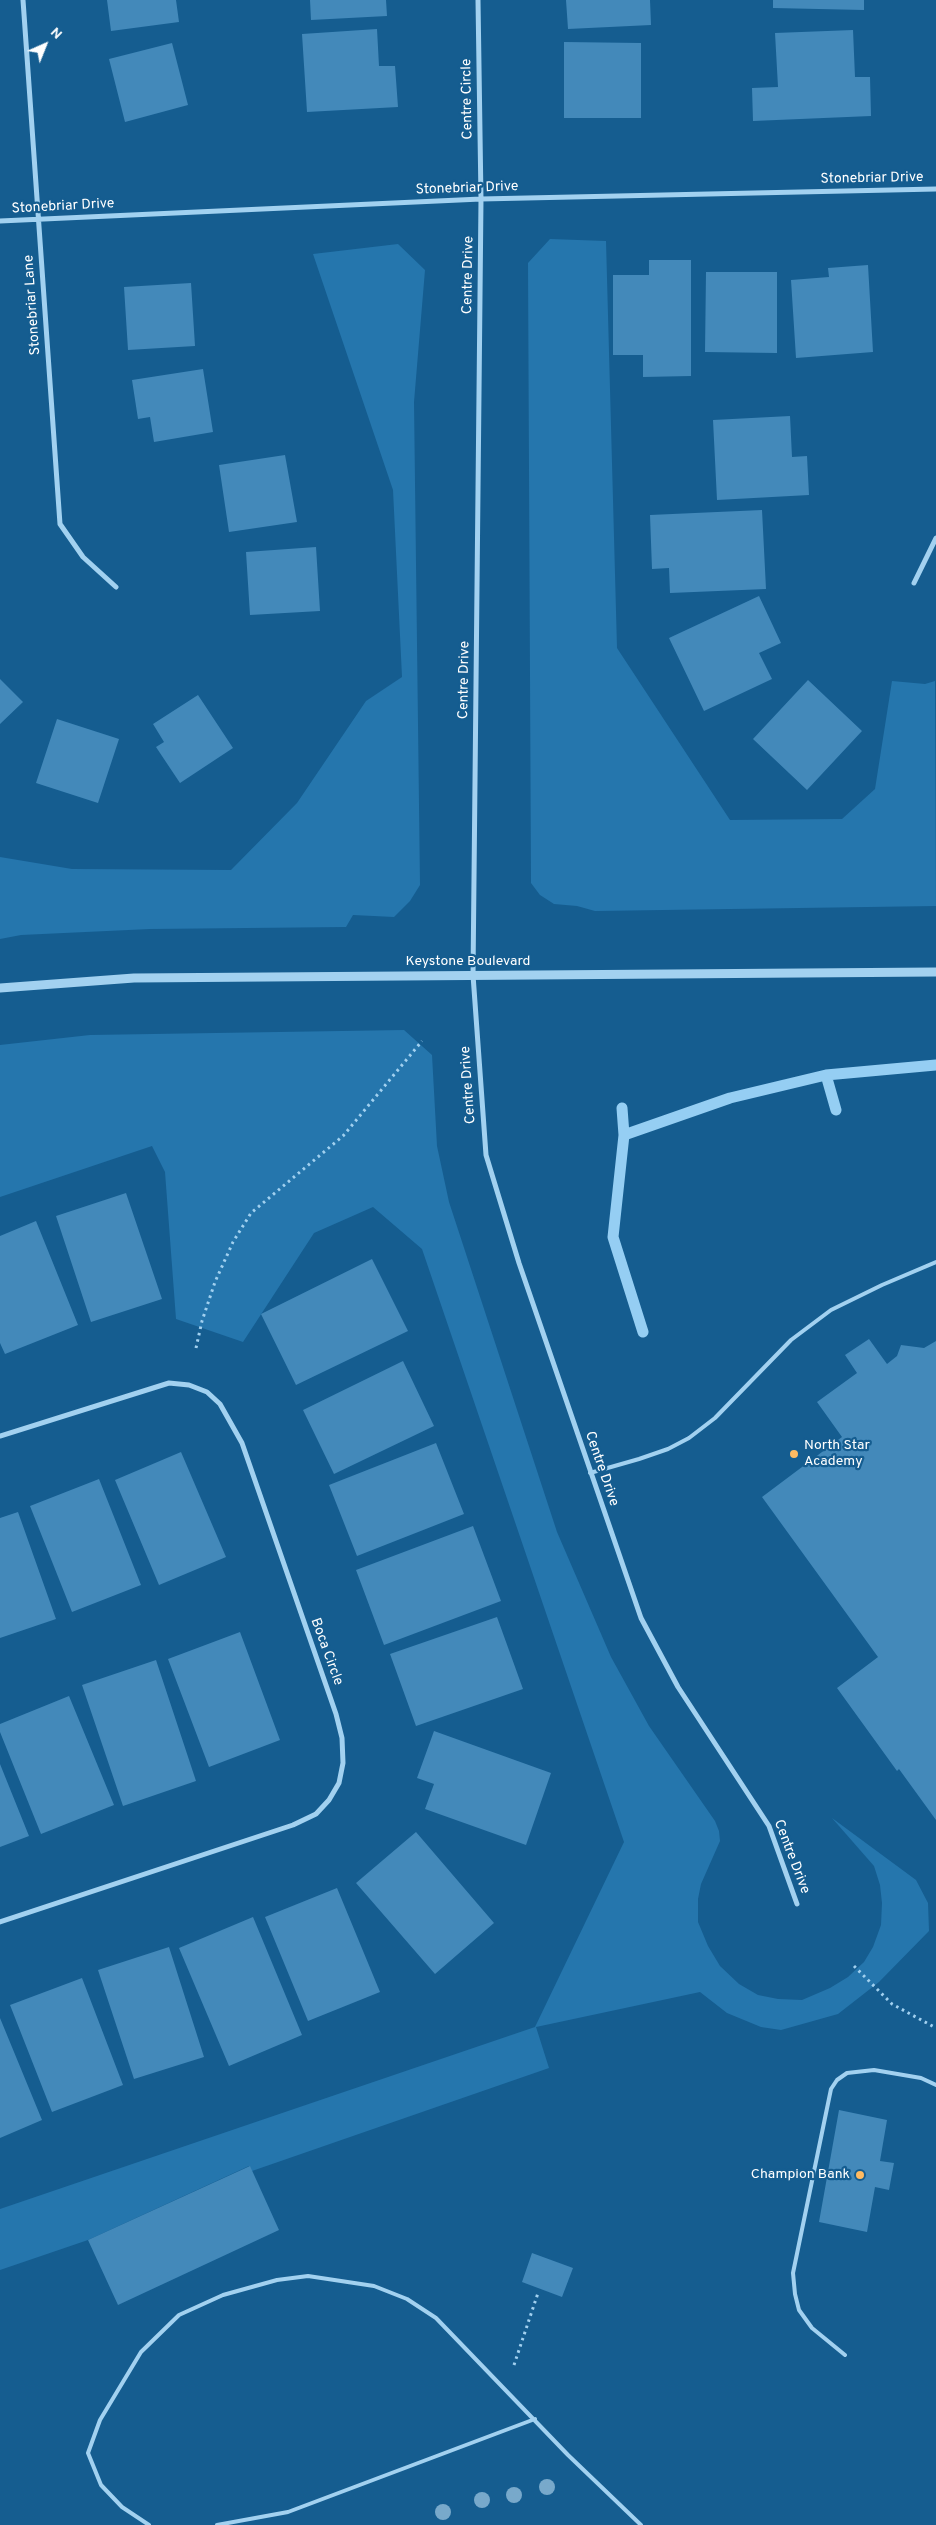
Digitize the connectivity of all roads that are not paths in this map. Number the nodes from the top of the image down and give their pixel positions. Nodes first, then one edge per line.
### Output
1 (24, 0) edge
2 (478, 0) edge
3 (936, 188) edge
4 (481, 198) junction
5 (38, 219) junction
6 (0, 221) edge
7 (936, 538) edge
8 (914, 583) dead end
9 (116, 587) dead end
10 (936, 972) edge
11 (473, 975) junction
12 (0, 988) edge
13 (936, 1262) edge
14 (0, 1436) edge
15 (590, 1473) junction
16 (797, 1904) dead end
17 (0, 1922) edge
18 (936, 2085) edge
19 (844, 2355) dead end
20 (535, 2419) junction
21 (148, 2525) edge
22 (217, 2525) edge
23 (641, 2525) edge

1 - 5 street, Stonebriar Lane
2 - 4 street, Centre Circle
3 - 4 street, Stonebriar Drive
4 - 5 street, Stonebriar Drive
4 - 11 street, Centre Drive
5 - 6 street, Stonebriar Drive
5 - 9 street, Stonebriar Lane
7 - 8 street
10 - 11 street, Keystone Boulevard
11 - 12 street, Keystone Boulevard
11 - 15 street, Centre Drive
13 - 15 lane
14 - 17 street, Boca Circle
15 - 16 street, Centre Drive
18 - 19 lane
20 - 21 lane
20 - 22 lane
20 - 23 lane

